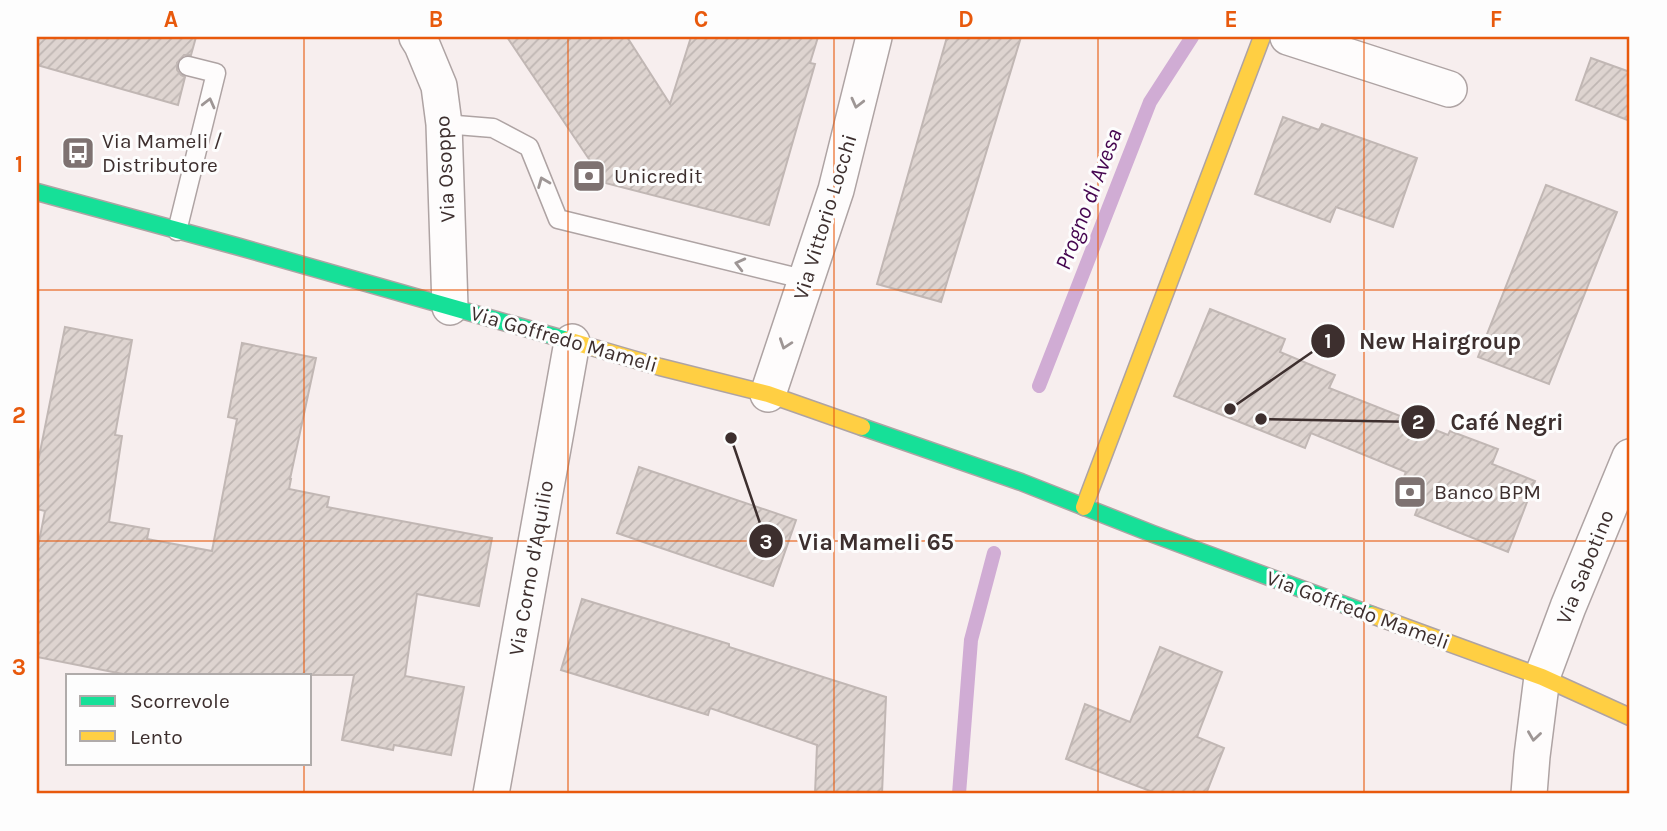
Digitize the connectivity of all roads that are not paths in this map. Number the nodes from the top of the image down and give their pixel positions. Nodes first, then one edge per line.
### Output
1 (417, 37) edge
2 (874, 37) edge
3 (1262, 37) edge
4 (1288, 37) edge
5 (188, 66) dead end
6 (1449, 89) dead end
7 (444, 124) junction
8 (37, 192) edge
9 (177, 231) junction
10 (807, 280) junction
11 (450, 307) junction
12 (572, 342) junction
13 (768, 394) junction
14 (1630, 457) edge
15 (1084, 508) junction
16 (1542, 677) junction
17 (1630, 717) edge
18 (491, 794) edge
19 (1529, 794) edge

1 - 7 street, Via Osoppo
2 -> 10 street, Via Vittorio Locchi
3 - 15 main road
4 - 6 street
9 -> 5 lane
10 -> 7 lane
7 - 11 street, Via Osoppo
8 - 9 main road, Via Goffredo Mameli
9 - 11 main road, Via Goffredo Mameli
10 -> 13 street, Via Vittorio Locchi
11 - 12 main road, Via Goffredo Mameli
12 - 13 main road, Via Goffredo Mameli
12 - 18 street, Via Corno d'Aquilio
13 - 15 main road, Via Goffredo Mameli
14 - 16 street, Via Sabotino
15 - 16 main road, Via Goffredo Mameli
16 - 17 main road, Via Goffredo Mameli
16 -> 19 street, Via Sabotino

